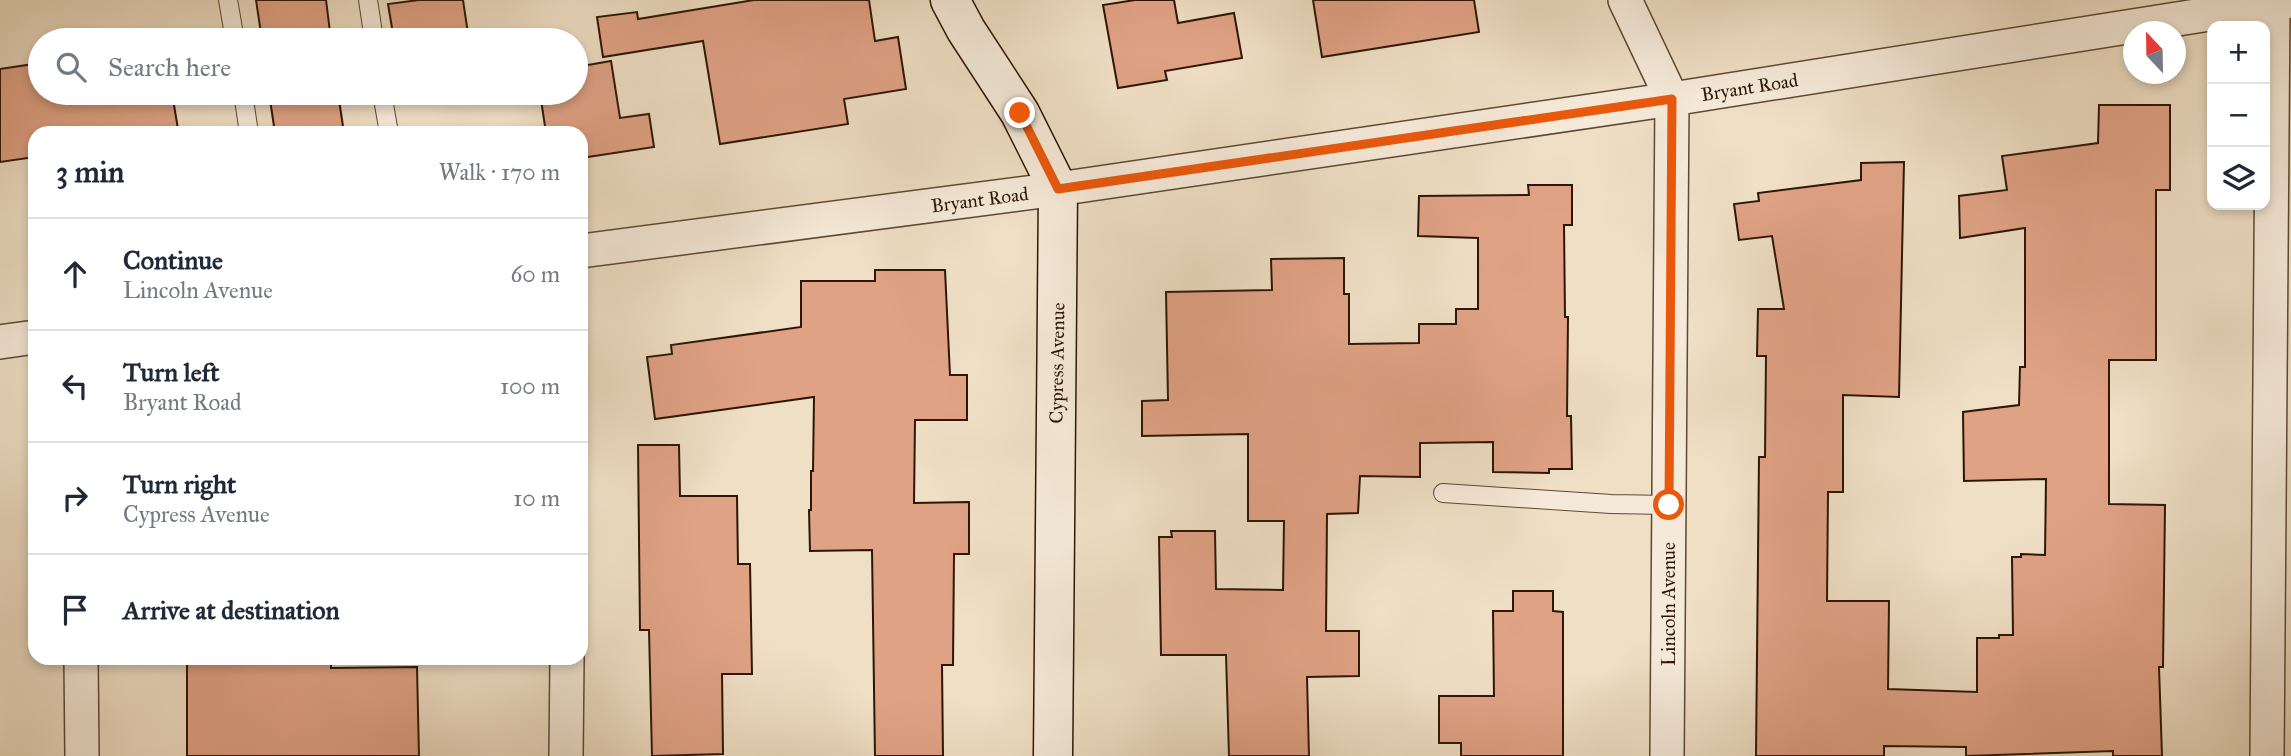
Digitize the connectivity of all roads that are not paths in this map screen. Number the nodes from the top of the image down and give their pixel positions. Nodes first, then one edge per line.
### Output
1 (229, 0) edge
2 (368, 0) edge
3 (950, 0) edge
4 (1625, 0) edge
5 (2282, 2) edge
6 (2180, 9) edge
7 (232, 28) edge
8 (372, 28) edge
9 (1672, 99) junction
10 (245, 105) edge
11 (384, 105) edge
12 (248, 126) edge
13 (388, 126) edge
14 (1058, 189) junction
15 (588, 250) edge
16 (28, 338) edge
17 (0, 342) edge
18 (1443, 493) dead end
19 (1669, 505) junction
20 (81, 665) edge
21 (567, 665) edge
22 (82, 756) edge
23 (566, 756) edge
24 (1053, 756) edge
25 (1667, 756) edge
26 (2267, 756) edge

1 - 7 lane
2 - 8 lane
3 - 14 street, Cypress Avenue
4 - 9 street, Lincoln Avenue
5 - 6 street, Bryant Road
5 - 26 street
6 - 9 street, Bryant Road
9 - 14 street, Bryant Road
9 - 19 street, Lincoln Avenue
10 - 12 lane
11 - 13 lane
14 - 15 street, Bryant Road
14 - 24 street, Cypress Avenue
16 - 17 street
18 - 19 lane
19 - 25 street, Lincoln Avenue
20 - 22 street
21 - 23 street

